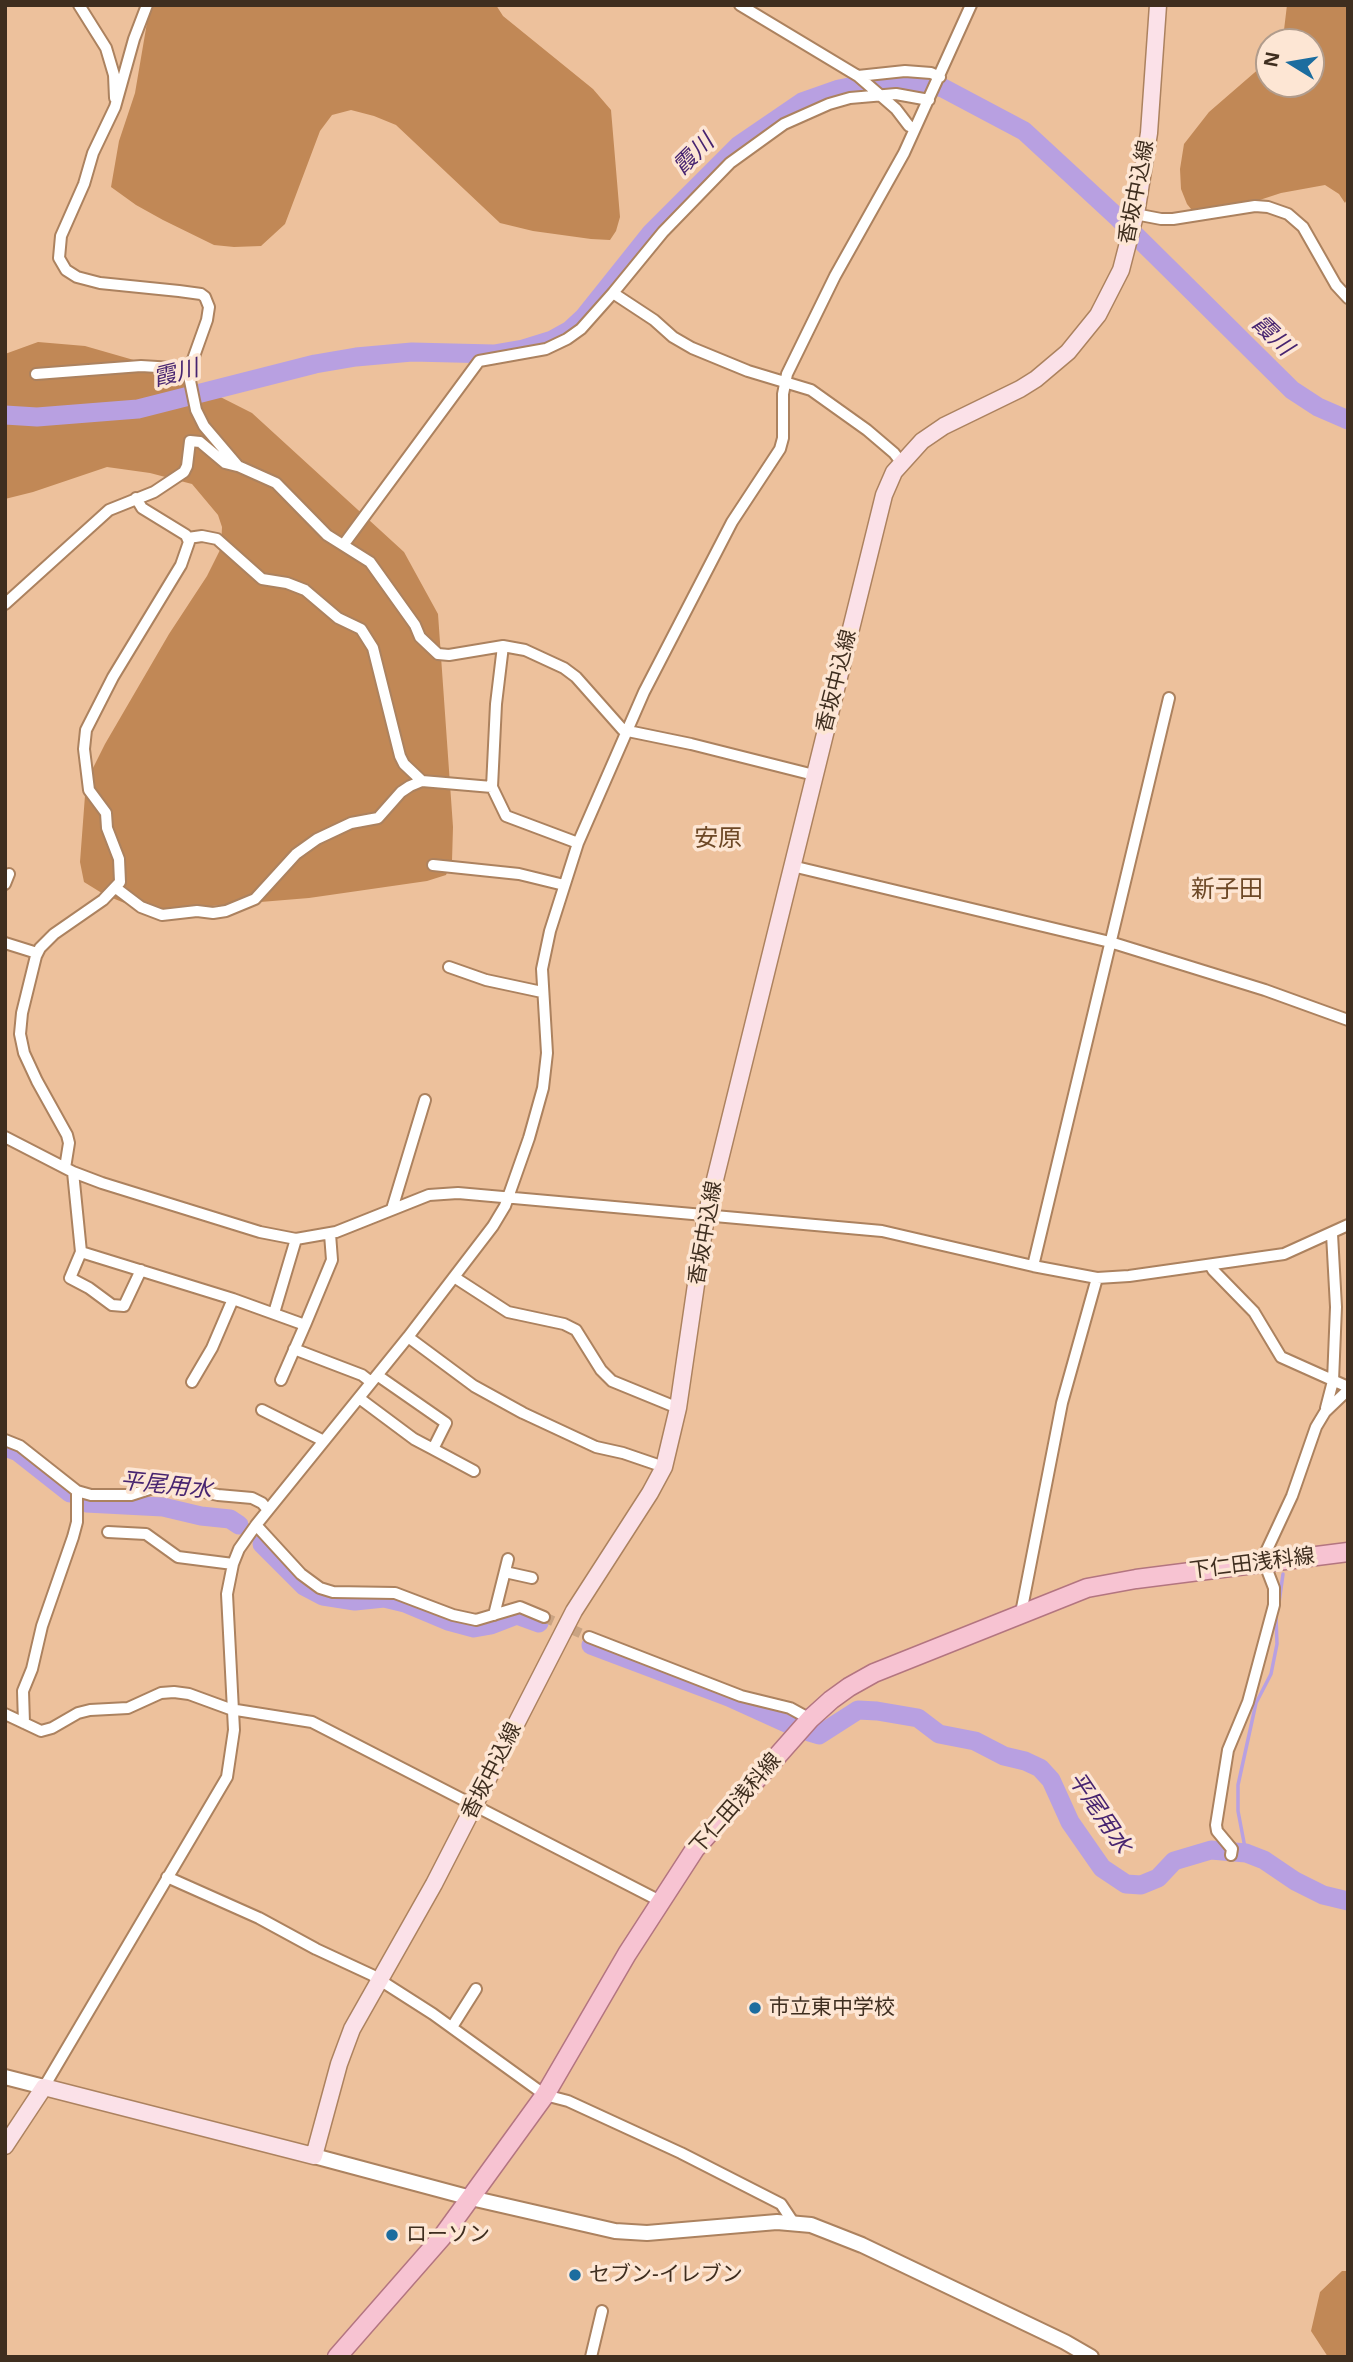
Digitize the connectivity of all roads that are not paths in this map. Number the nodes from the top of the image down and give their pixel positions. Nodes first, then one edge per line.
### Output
1 (79, 5) edge
2 (147, 5) edge
3 (740, 5) edge
4 (971, 5) edge
5 (1158, 5) edge
6 (860, 78) junction
7 (939, 78) junction
8 (880, 95) junction
9 (930, 98) junction
10 (115, 107) junction
11 (909, 126) dead end
12 (1134, 218) junction
13 (613, 293) junction
14 (1348, 298) edge
15 (190, 369) junction
16 (36, 373) dead end
17 (784, 383) junction
18 (901, 462) junction
19 (237, 466) junction
20 (136, 498) junction
21 (188, 538) junction
22 (344, 544) junction
23 (5, 604) edge
24 (503, 646) junction
25 (1169, 698) dead end
26 (626, 731) junction
27 (814, 775) junction
28 (422, 782) junction
29 (492, 787) junction
30 (578, 843) junction
31 (433, 865) dead end
32 (792, 866) junction
33 (564, 885) junction
34 (116, 888) junction
35 (1110, 942) junction
36 (5, 943) edge
37 (37, 953) junction
38 (449, 967) dead end
39 (542, 992) junction
40 (1348, 1020) edge
41 (425, 1100) dead end
42 (5, 1137) edge
43 (69, 1170) junction
44 (509, 1198) junction
45 (392, 1209) junction
46 (706, 1216) junction
47 (1348, 1225) edge
48 (330, 1234) junction
49 (1332, 1234) junction
50 (296, 1239) junction
51 (80, 1252) junction
52 (1210, 1265) junction
53 (1033, 1266) junction
54 (141, 1270) junction
55 (454, 1277) junction
56 (1097, 1278) junction
57 (233, 1299) junction
58 (274, 1314) junction
59 (305, 1325) junction
60 (408, 1337) junction
61 (294, 1349) junction
62 (374, 1379) junction
63 (281, 1380) dead end
64 (1333, 1381) junction
65 (192, 1382) dead end
66 (1348, 1389) edge
67 (359, 1398) junction
68 (678, 1408) junction
69 (262, 1410) dead end
70 (1325, 1412) junction
71 (5, 1440) edge
72 (324, 1441) junction
73 (433, 1449) junction
74 (664, 1467) junction
75 (474, 1471) dead end
76 (77, 1491) junction
77 (268, 1510) junction
78 (256, 1525) junction
79 (108, 1532) dead end
80 (1348, 1552) edge
81 (508, 1559) dead end
82 (1264, 1562) junction
83 (233, 1564) junction
84 (505, 1572) junction
85 (532, 1578) dead end
86 (1021, 1613) junction
87 (494, 1615) junction
88 (544, 1617) tunnel mouth
89 (589, 1637) tunnel mouth
90 (233, 1709) junction
91 (5, 1714) edge
92 (810, 1719) junction
93 (24, 1723) junction
94 (475, 1806) junction
95 (1231, 1852) dead end
96 (167, 1877) junction
97 (660, 1901) junction
98 (380, 1980) junction
99 (476, 1989) dead end
100 (452, 2027) junction
101 (5, 2077) edge
102 (44, 2087) junction
103 (545, 2095) junction
104 (5, 2146) edge
105 (314, 2156) junction
106 (471, 2198) junction
107 (793, 2222) junction
108 (602, 2311) dead end
109 (337, 2357) edge
110 (592, 2357) edge
111 (1091, 2357) edge

1 - 10 street
2 - 10 street
3 - 6 street
4 - 7 street
5 - 12 main road, 香坂中込線
6 - 7 street
6 - 8 street
7 - 9 street
8 - 9 street
8 - 11 street
8 - 13 street
9 - 17 street
10 - 15 street
12 - 14 street
12 - 18 main road, 香坂中込線
13 - 17 street
13 - 22 street
15 - 16 street
15 - 19 street
17 - 18 street
17 - 26 street
18 - 27 main road, 香坂中込線
19 - 20 street
19 - 22 street
20 - 21 street
20 - 23 street
21 - 28 street
21 - 34 street
22 - 24 street
24 - 26 street
24 - 29 street
25 - 35 street
26 - 27 street
26 - 30 street
27 - 32 main road, 香坂中込線
28 - 29 street
28 - 34 street
29 - 30 street
30 - 33 street
31 - 33 street
32 - 35 street
32 - 46 main road, 香坂中込線
33 - 39 street
34 - 37 street
35 - 40 street
35 - 53 street
36 - 37 street
37 - 43 street
38 - 39 street
39 - 44 street
41 - 45 street
42 - 43 street
43 - 50 street
43 - 51 street
44 - 45 street
44 - 46 street
44 - 55 street
45 - 48 street
46 - 53 street
46 - 68 main road, 香坂中込線
47 - 49 street
48 - 50 street
48 - 59 street
49 - 52 street
49 - 64 street
50 - 58 street
51 - 54 street
51 - 54 street
52 - 56 street
52 - 64 street
53 - 56 street
54 - 57 street
55 - 60 street
55 - 68 street
56 - 86 street
57 - 58 street
57 - 65 street
58 - 59 street
59 - 61 street
60 - 62 street
60 - 74 street
61 - 62 street
61 - 63 street
62 - 67 street
62 - 73 street
64 - 66 street
64 - 70 street
66 - 70 street
67 - 72 street
67 - 73 street
68 - 74 main road, 香坂中込線
69 - 72 street
70 - 82 street
71 - 76 street
72 - 77 street
73 - 75 street
74 - 94 main road, 香坂中込線
76 - 77 street
76 - 93 street
77 - 78 street
78 - 83 street
78 - 87 street
79 - 83 street
80 - 82 main road, 下仁田浅科線
81 - 84 street
82 - 86 main road, 下仁田浅科線
82 - 95 street
83 - 90 street
84 - 85 street
84 - 87 street
86 - 92 main road, 下仁田浅科線
87 - 88 street
89 - 92 street
90 - 93 street
90 - 94 street
90 - 96 street
91 - 93 street
92 - 97 main road, 下仁田浅科線
94 - 97 street
94 - 98 main road, 香坂中込線
96 - 98 street
96 - 102 street
97 - 103 main road, 下仁田浅科線
98 - 100 street
98 - 105 main road, 香坂中込線
99 - 100 street
100 - 103 street
101 - 102 street
102 - 104 main road
102 - 105 main road
103 - 106 main road, 下仁田浅科線
103 - 107 street
105 - 106 street
106 - 107 street
106 - 109 main road, 下仁田浅科線
107 - 111 street
108 - 110 street

